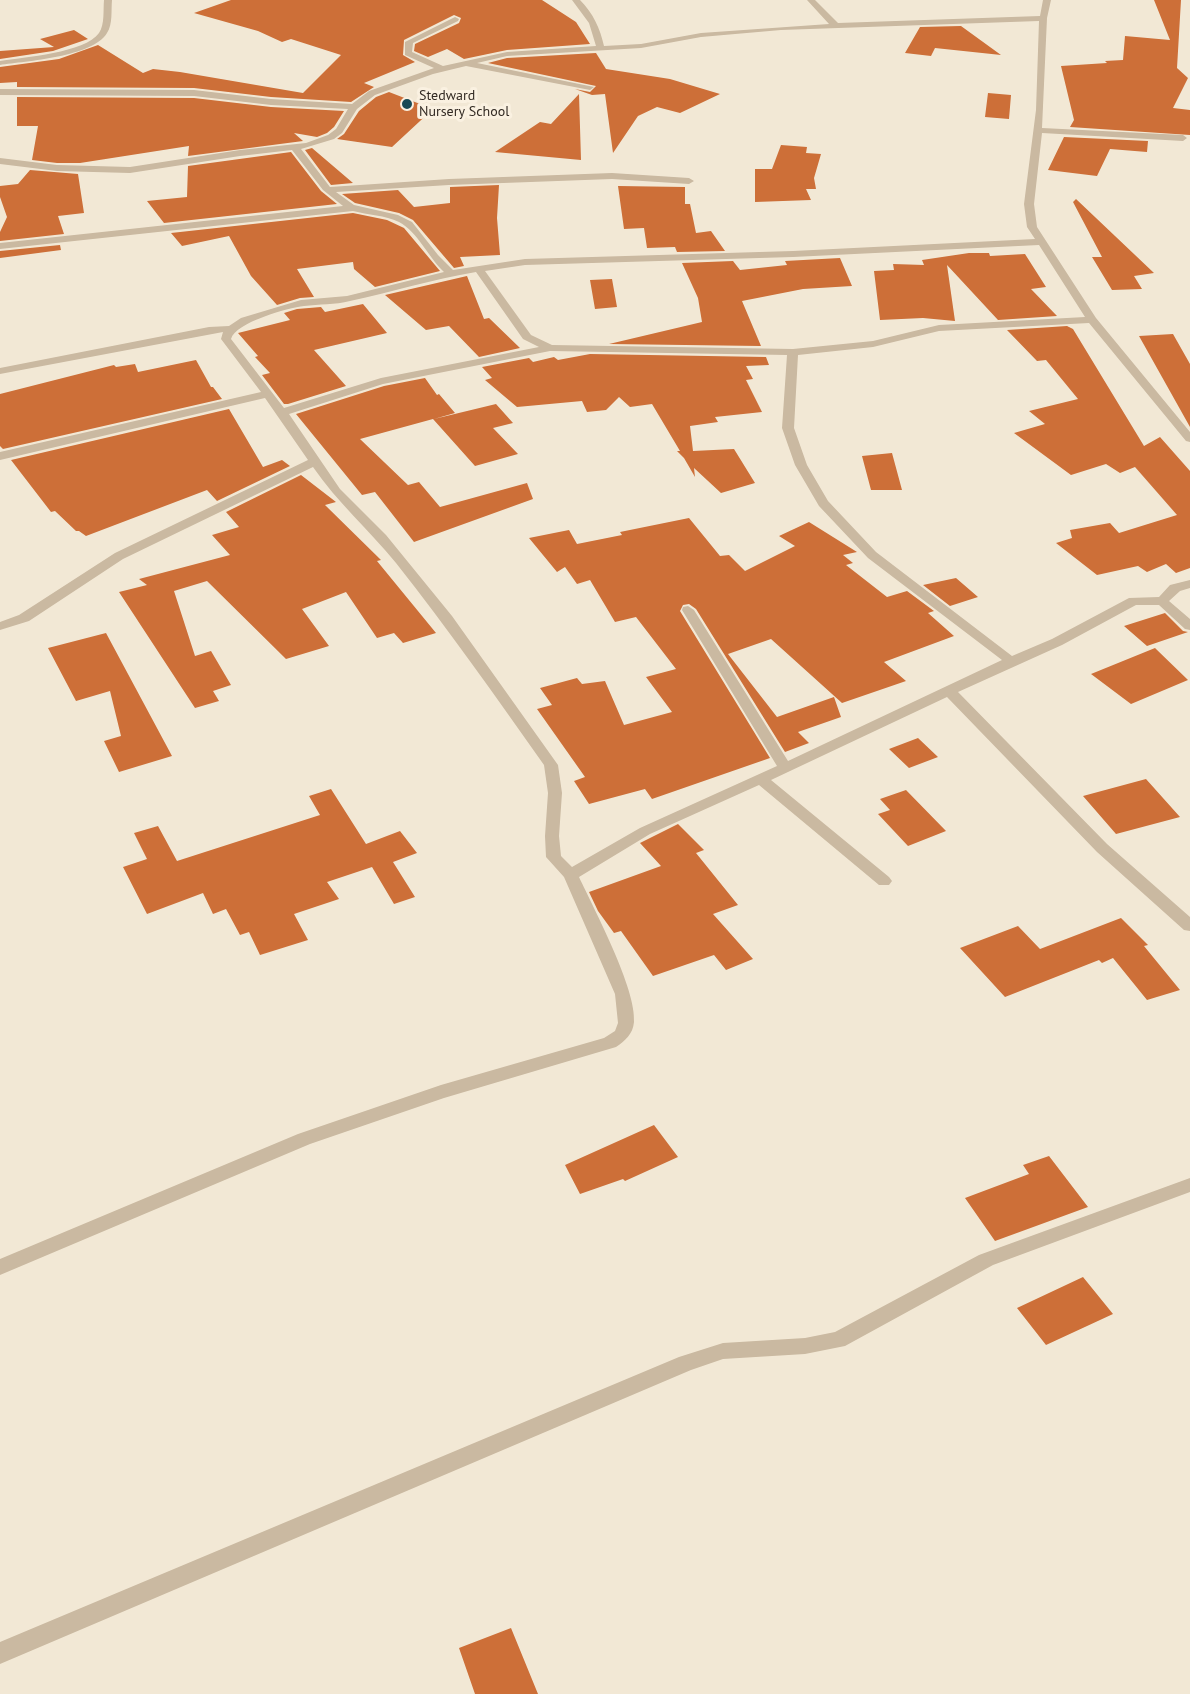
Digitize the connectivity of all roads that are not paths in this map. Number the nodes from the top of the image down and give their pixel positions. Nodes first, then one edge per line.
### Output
1 (108, 0) edge
2 (576, 0) edge
3 (811, 0) edge
4 (1047, 0) edge
5 (1043, 18) junction
6 (455, 19) dead end
7 (837, 27) junction
8 (601, 49) junction
9 (0, 63) edge
10 (463, 63) junction
11 (442, 69) junction
12 (590, 87) dead end
13 (0, 92) edge
14 (354, 106) junction
15 (1038, 130) junction
16 (1183, 138) dead end
17 (294, 147) junction
18 (0, 161) edge
19 (688, 181) dead end
20 (330, 190) junction
21 (352, 208) junction
22 (1041, 242) junction
23 (0, 246) edge
24 (478, 268) junction
25 (451, 273) junction
26 (1092, 320) junction
27 (228, 332) junction
28 (550, 348) junction
29 (793, 352) junction
30 (0, 371) edge
31 (267, 394) junction
32 (282, 413) junction
33 (1190, 439) edge
34 (0, 456) edge
35 (315, 461) junction
36 (1190, 584) edge
37 (1162, 601) junction
38 (688, 610) dead end
39 (0, 626) edge
40 (1190, 626) edge
41 (1011, 661) junction
42 (949, 691) junction
43 (785, 767) junction
44 (760, 779) junction
45 (571, 875) junction
46 (885, 881) dead end
47 (1190, 926) edge
48 (1190, 1185) edge
49 (0, 1266) edge
50 (0, 1653) edge

1 - 9 street
2 - 8 street
3 - 7 street
4 - 5 street
5 - 7 street
5 - 15 street
6 - 11 street
7 - 8 street
8 - 10 street
10 - 11 street
10 - 12 street
11 - 14 street
13 - 14 street
14 - 17 street
15 - 16 street
15 - 22 street
17 - 18 street
17 - 20 street
19 - 20 street
20 - 21 street
21 - 23 street
21 - 25 street
22 - 24 street
22 - 26 street
24 - 25 street
24 - 28 street
25 - 27 street
26 - 29 street
26 - 33 street
27 - 30 street
27 - 31 street
28 - 29 street
28 - 32 street
29 - 41 street
31 - 32 street
31 - 34 street
32 - 35 street
35 - 39 street
35 - 45 street
36 - 37 street
37 - 40 street
37 - 41 street
38 - 43 street
41 - 42 street
42 - 43 street
42 - 47 street
43 - 44 street
44 - 45 street
44 - 46 street
45 - 49 street
48 - 50 street

